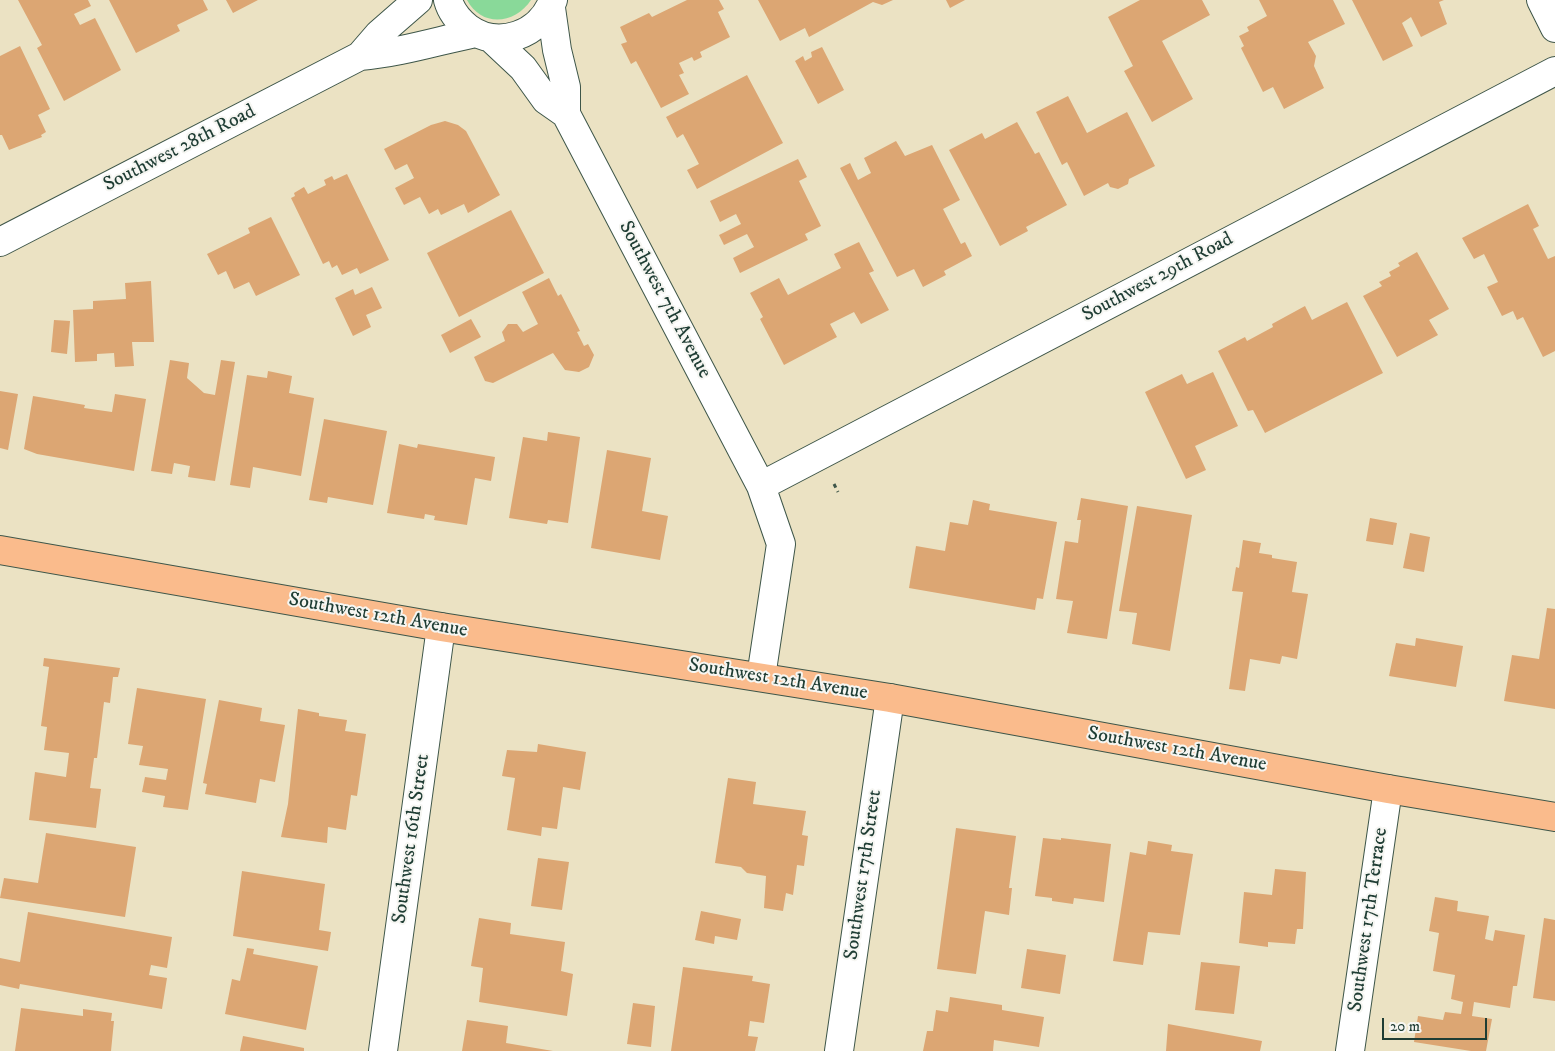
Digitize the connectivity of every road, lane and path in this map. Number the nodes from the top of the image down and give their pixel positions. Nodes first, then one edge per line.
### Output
1 (418, 0) edge
2 (448, 0) edge
3 (1541, 0) edge
4 (552, 4) edge
5 (1555, 28) edge
6 (483, 36) junction
7 (360, 56) junction
8 (1555, 71) edge
9 (566, 114) junction
10 (0, 242) edge
11 (761, 486) junction
12 (1, 555) edge
13 (441, 627) junction
14 (761, 677) junction
15 (890, 698) junction
16 (1388, 789) junction
17 (1555, 817) edge
18 (383, 1051) edge
19 (838, 1051) edge
20 (1350, 1051) edge

1 - 7 street, Southwest 28th Road
2 - 6 street, Southwest 7th Avenue
3 - 5 street
4 - 6 street, Southwest 28th Road
4 - 9 street, Southwest 7th Avenue
6 - 7 street, Southwest 28th Road
6 - 9 street, Southwest 7th Avenue
7 - 10 street, Southwest 28th Road
8 - 11 street, Southwest 29th Road
9 - 11 street, Southwest 7th Avenue
11 - 14 street
12 - 13 main road, Southwest 12th Avenue
13 - 14 main road, Southwest 12th Avenue
13 - 18 street, Southwest 16th Street
14 - 15 main road, Southwest 12th Avenue
15 - 16 main road, Southwest 12th Avenue
15 - 19 street, Southwest 17th Street
16 - 17 main road, Southwest 12th Avenue
16 - 20 street, Southwest 17th Terrace

